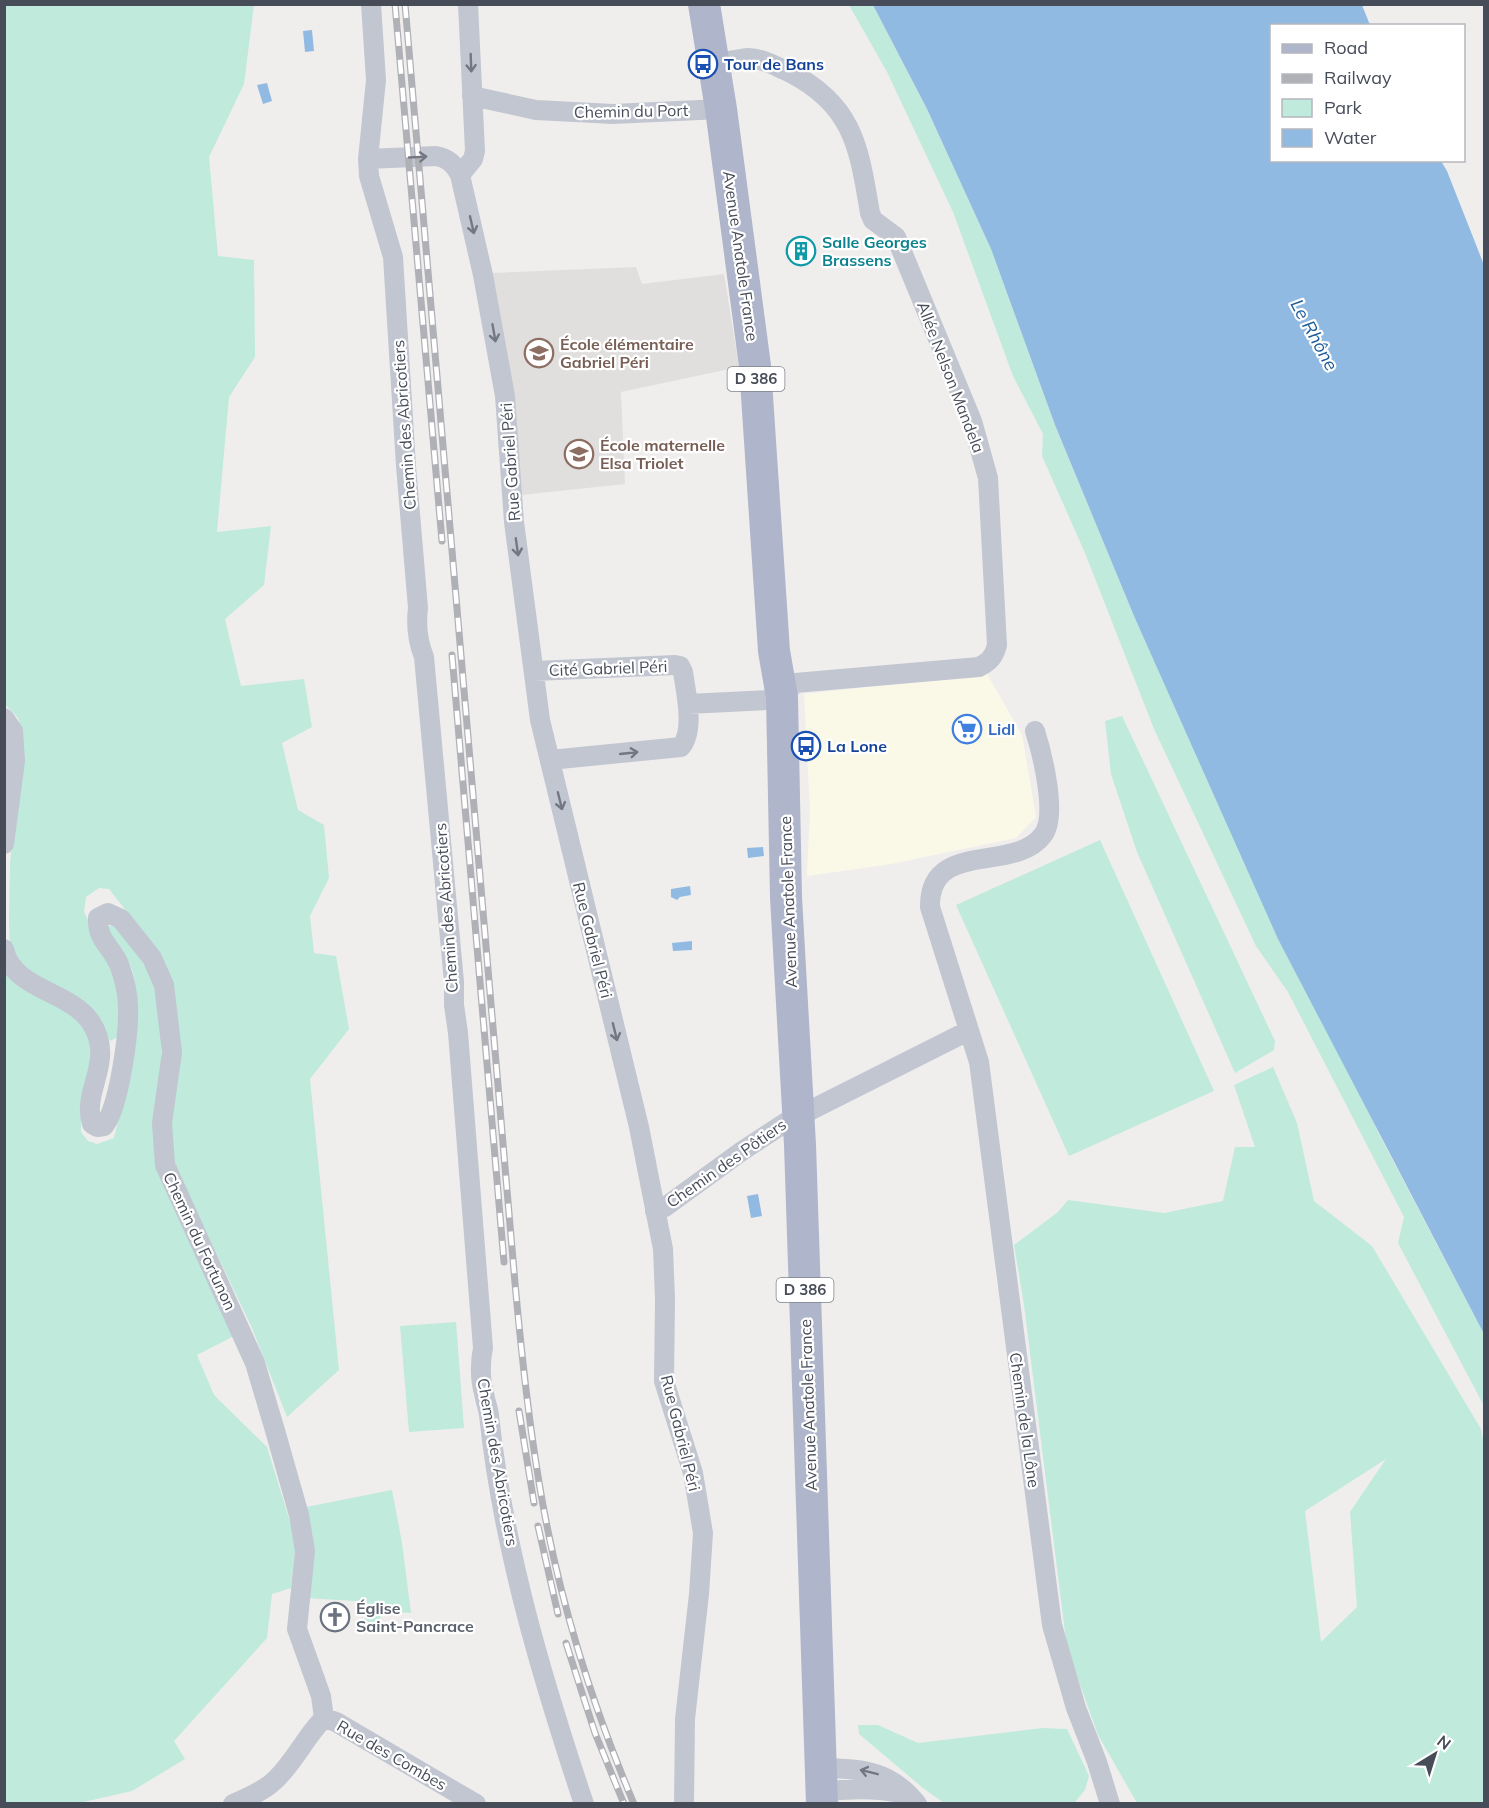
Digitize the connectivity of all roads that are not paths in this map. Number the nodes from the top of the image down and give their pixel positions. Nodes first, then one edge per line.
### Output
1 (371, 4) edge
2 (468, 4) edge
3 (704, 4) edge
4 (712, 63) junction
5 (472, 96) junction
6 (721, 109) junction
7 (368, 159) junction
8 (460, 175) junction
9 (534, 671) junction
10 (782, 697) junction
11 (688, 704) junction
12 (4, 718) edge
13 (1035, 731) dead end
14 (550, 760) junction
15 (4, 844) edge
16 (4, 949) edge
17 (968, 1031) junction
18 (797, 1115) junction
19 (655, 1211) junction
20 (324, 1718) junction
21 (822, 1788) edge
22 (914, 1799) edge
23 (233, 1803) edge
24 (476, 1803) edge
25 (584, 1803) edge
26 (684, 1803) edge
27 (1110, 1803) edge

1 - 7 street, Chemin des Abricotiers
2 -> 5 street
3 - 4 main road, Avenue Anatole France / D 386
4 - 6 main road, Avenue Anatole France / D 386
4 - 10 street, Allée Nelson Mandela
5 - 6 street, Chemin du Port
5 - 8 street
6 - 10 main road, Avenue Anatole France / D 386
7 -> 8 street
7 - 25 street, Chemin des Abricotiers
8 -> 9 street, Rue Gabriel Péri
9 - 11 street, Cité Gabriel Péri
9 - 14 street, Rue Gabriel Péri
10 - 11 street
10 - 18 main road, Avenue Anatole France / D 386
14 -> 11 street, Cité Gabriel Péri
12 - 15 street
13 - 17 street, Chemin de la Lône
14 -> 19 street, Rue Gabriel Péri
16 - 20 street, Chemin du Fortunon
17 - 18 street
17 - 27 street, Chemin de la Lône
18 - 19 street, Chemin des Pôtiers
18 - 21 main road, Avenue Anatole France / D 386
19 - 26 street, Rue Gabriel Péri
20 - 23 street, Rue des Combes
20 - 24 street, Rue des Combes
21 - 22 street

